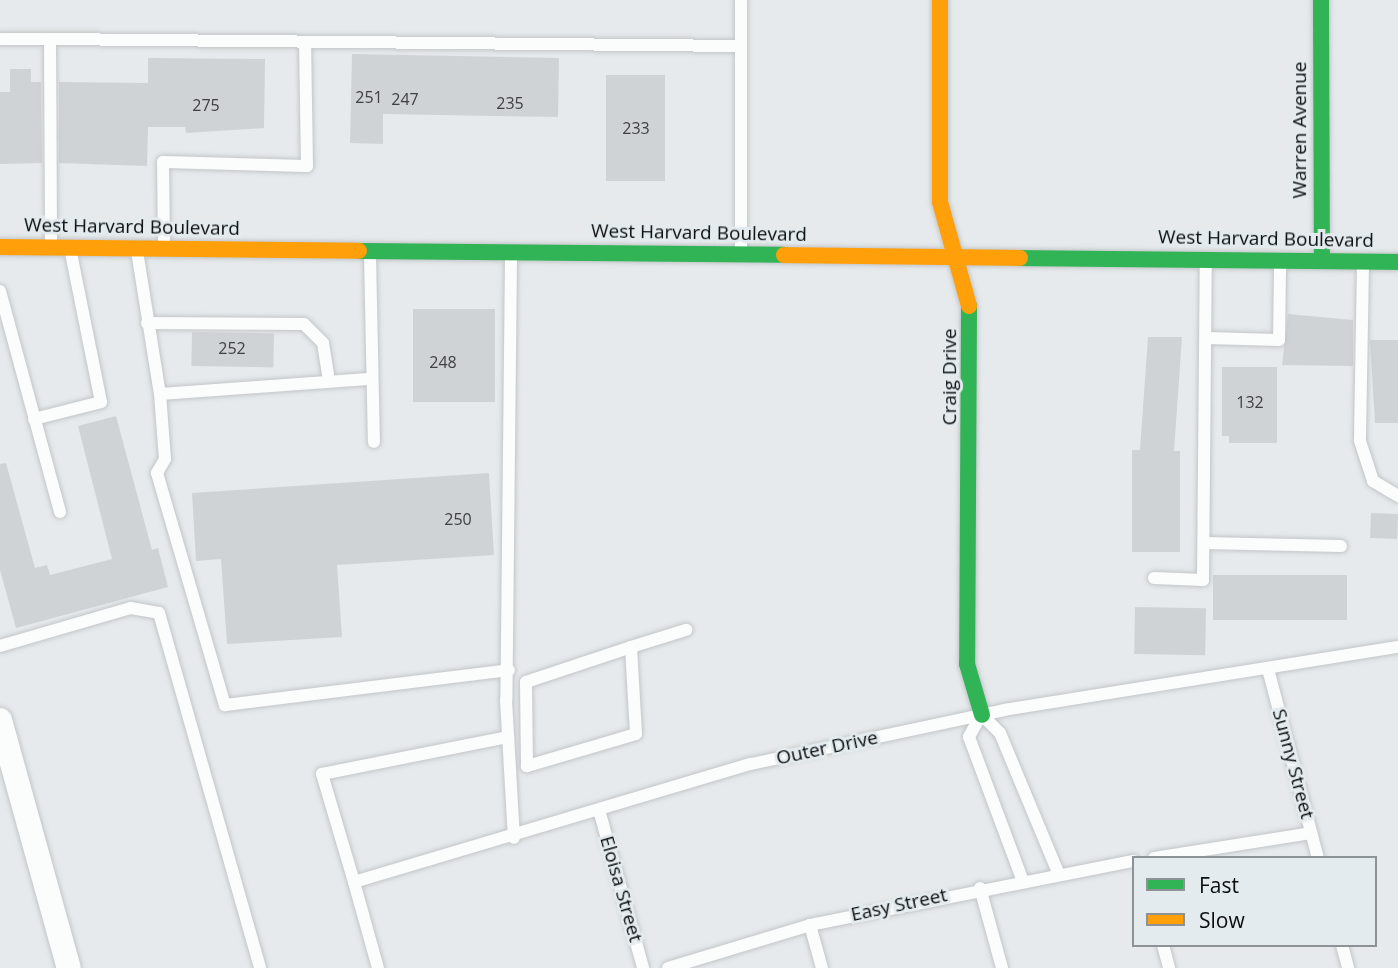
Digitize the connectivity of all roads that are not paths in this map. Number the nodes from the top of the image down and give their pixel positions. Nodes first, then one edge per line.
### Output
1 (741, 0) edge
2 (940, 0) edge
3 (1321, 0) edge
4 (0, 39) edge
5 (50, 39) junction
6 (305, 43) junction
7 (741, 46) junction
8 (69, 246) junction
9 (0, 247) edge
10 (51, 247) junction
11 (136, 248) junction
12 (164, 248) junction
13 (370, 251) junction
14 (511, 251) junction
15 (741, 254) junction
16 (955, 256) junction
17 (1206, 259) junction
18 (1280, 260) junction
19 (1322, 261) junction
20 (1363, 261) junction
21 (1398, 262) edge
22 (0, 291) edge
23 (147, 323) junction
24 (1207, 338) junction
25 (371, 379) junction
26 (329, 380) junction
27 (160, 394) junction
28 (34, 419) junction
29 (374, 442) dead end
30 (1398, 496) edge
31 (60, 512) dead end
32 (1205, 543) junction
33 (1341, 545) dead end
34 (1154, 578) dead end
35 (686, 630) dead end
36 (0, 646) edge
37 (631, 647) junction
38 (1398, 647) edge
39 (1268, 669) junction
40 (509, 670) junction
41 (982, 715) junction
42 (0, 720) edge
43 (508, 737) junction
44 (599, 810) junction
45 (1311, 833) junction
46 (514, 838) junction
47 (1167, 856) edge
48 (1317, 856) edge
49 (1132, 861) edge
50 (1058, 872) junction
51 (1023, 879) junction
52 (355, 881) junction
53 (980, 888) junction
54 (810, 925) junction
55 (1164, 947) edge
56 (1343, 947) edge
57 (69, 968) edge
58 (260, 968) edge
59 (378, 968) edge
60 (643, 968) edge
61 (668, 968) edge
62 (822, 968) edge
63 (1002, 968) edge
64 (1169, 968) edge
65 (1348, 968) edge

1 - 7 lane
2 - 16 main road, Craig Drive
3 - 19 main road, Warren Avenue
4 - 5 lane
5 - 6 lane
5 - 10 lane
6 - 7 lane
6 - 12 lane
7 - 15 lane
8 - 10 main road, West Harvard Boulevard
8 - 11 main road, West Harvard Boulevard
8 - 28 lane
9 - 10 main road, West Harvard Boulevard
11 - 12 main road, West Harvard Boulevard
11 - 23 lane
12 - 13 main road, West Harvard Boulevard
13 - 14 main road, West Harvard Boulevard
13 - 25 lane
14 - 15 main road, West Harvard Boulevard
14 - 40 lane
15 - 16 main road, West Harvard Boulevard
16 - 17 main road, West Harvard Boulevard
16 - 41 main road, Craig Drive
17 - 18 main road, West Harvard Boulevard
17 - 24 lane
18 - 19 main road, West Harvard Boulevard
18 - 24 lane
19 - 20 main road, West Harvard Boulevard
20 - 21 main road, West Harvard Boulevard
20 - 30 lane
22 - 28 lane
23 - 26 lane
23 - 27 lane
24 - 32 lane
25 - 26 lane
25 - 29 lane
26 - 27 lane
27 - 40 lane
28 - 31 lane
32 - 33 lane
32 - 34 lane
35 - 37 lane
36 - 58 lane
37 - 37 lane
38 - 39 lane, Outer Drive
39 - 41 lane, Outer Drive
39 - 45 lane, Sunny Street
40 - 43 lane
41 - 44 lane, Outer Drive
41 - 50 lane, Craig Drive
41 - 51 lane
42 - 57 street
43 - 46 lane
43 - 52 lane
44 - 46 lane, Outer Drive
44 - 60 lane, Eloisa Street
45 - 47 lane
45 - 48 lane, Sunny Street
46 - 52 lane, Outer Drive
49 - 50 lane, Easy Street
50 - 51 lane, Easy Street
51 - 53 lane, Easy Street
52 - 59 lane
53 - 54 lane, Easy Street
53 - 63 lane
54 - 61 lane, Easy Street
54 - 62 lane
55 - 64 lane
56 - 65 lane

